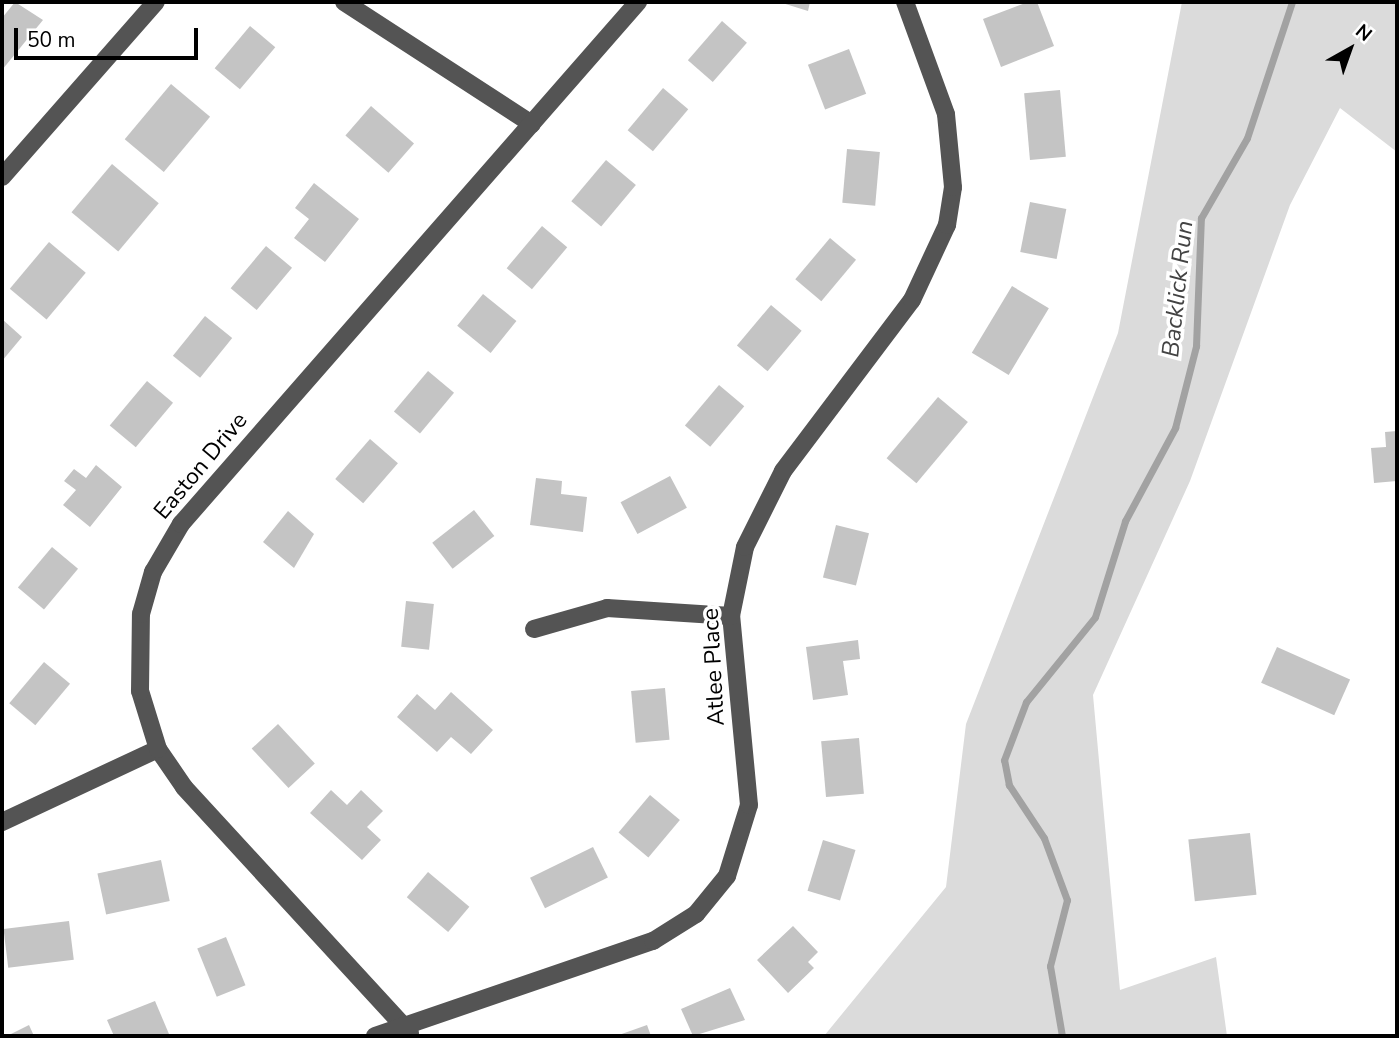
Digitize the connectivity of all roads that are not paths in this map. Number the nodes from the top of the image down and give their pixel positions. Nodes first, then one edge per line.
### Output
1 (156, 2) edge
2 (344, 2) edge
3 (638, 2) edge
4 (905, 2) edge
5 (531, 124) junction
6 (2, 177) edge
7 (732, 616) junction
8 (534, 629) dead end
9 (158, 749) junction
10 (2, 822) edge
11 (410, 1031) edge
12 (375, 1036) edge

1 - 6 street
2 - 5 street
3 - 5 street, Easton Drive
4 - 7 street, Atlee Place
5 - 9 street, Easton Drive
7 - 8 street
7 - 11 street, Atlee Place
9 - 10 street
9 - 11 street, Easton Drive
11 - 12 street, Atlee Place

